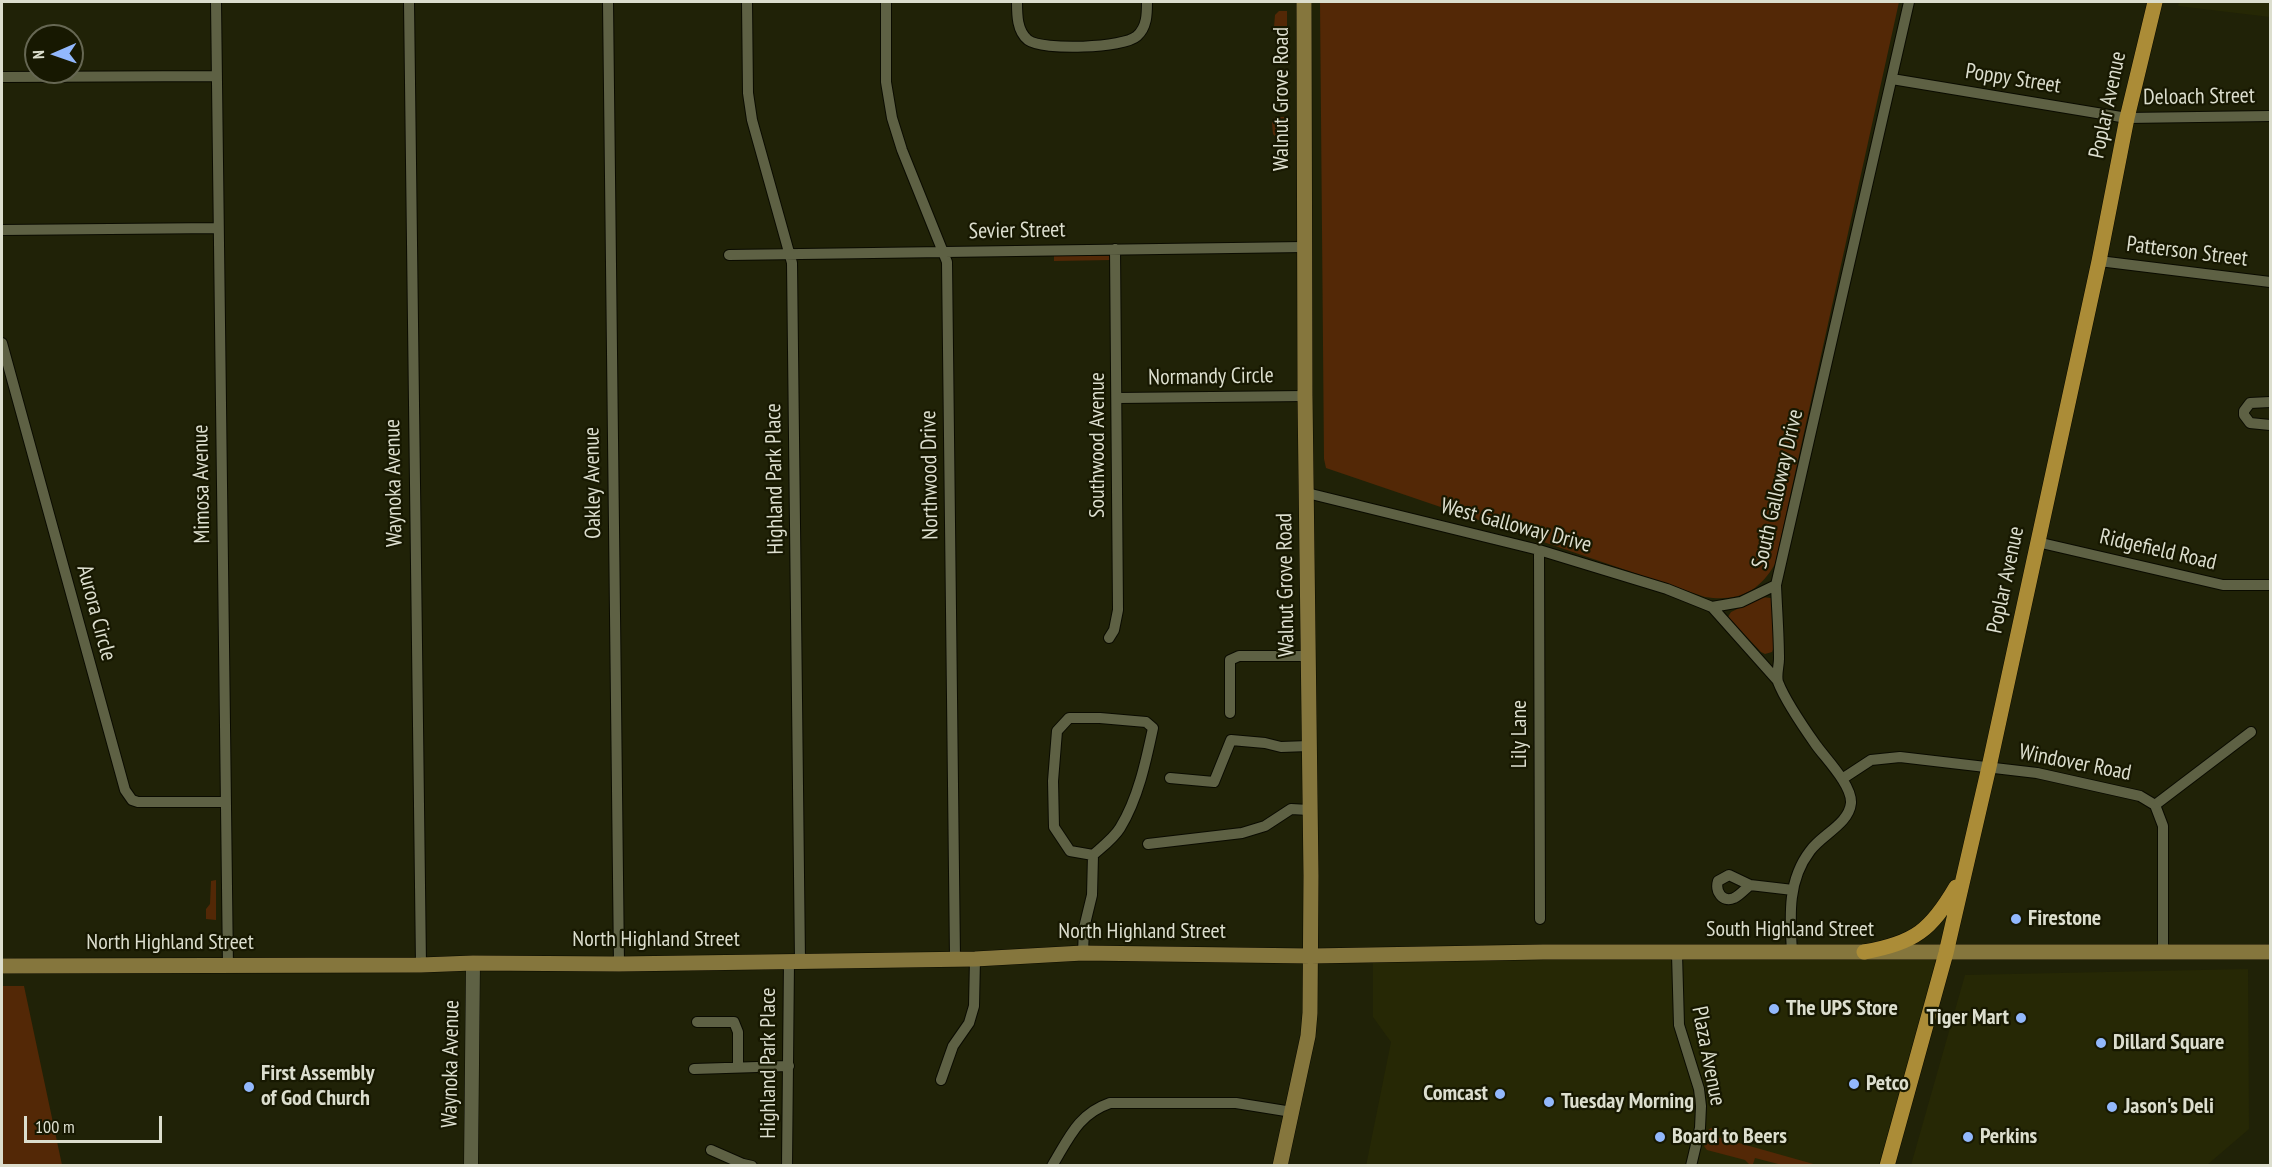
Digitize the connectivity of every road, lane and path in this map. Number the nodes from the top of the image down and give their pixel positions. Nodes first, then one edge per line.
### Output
1 (216, 2) edge
2 (409, 2) edge
3 (608, 2) edge
4 (747, 2) edge
5 (886, 2) edge
6 (1017, 2) edge
7 (1147, 2) edge
8 (1304, 2) edge
9 (1909, 2) edge
10 (2155, 2) edge
11 (217, 76) junction
12 (2, 77) edge
13 (1892, 79) junction
14 (2271, 116) edge
15 (2127, 118) junction
16 (218, 228) junction
17 (2, 230) edge
18 (1304, 247) junction
19 (1115, 249) junction
20 (944, 251) junction
21 (790, 253) junction
22 (729, 255) dead end
23 (2098, 261) junction
24 (2271, 282) edge
25 (2, 343) edge
26 (1305, 396) junction
27 (1118, 398) junction
28 (2271, 402) edge
29 (2271, 424) edge
30 (1307, 493) junction
31 (2037, 542) junction
32 (1539, 550) junction
33 (1776, 585) junction
34 (2271, 585) edge
35 (1712, 608) junction
36 (1109, 638) dead end
37 (1309, 656) junction
38 (1777, 680) junction
39 (1230, 713) dead end
40 (2251, 732) dead end
41 (1309, 746) junction
42 (1989, 767) junction
43 (1170, 778) dead end
44 (1842, 779) junction
45 (226, 802) junction
46 (2155, 805) junction
47 (1309, 810) junction
48 (1148, 844) dead end
49 (1094, 855) junction
50 (1965, 871) junction
51 (1750, 885) dead end
52 (1793, 890) junction
53 (1540, 919) dead end
54 (1083, 952) junction
55 (1792, 952) junction
56 (1864, 952) junction
57 (2271, 952) edge
58 (1946, 953) junction
59 (1677, 954) junction
60 (2163, 954) junction
61 (1311, 956) junction
62 (955, 959) junction
63 (975, 959) junction
64 (794, 961) junction
65 (473, 963) junction
66 (619, 964) junction
67 (421, 965) junction
68 (2, 966) edge
69 (228, 966) junction
70 (697, 1022) dead end
71 (738, 1066) junction
72 (789, 1066) junction
73 (694, 1069) dead end
74 (941, 1080) dead end
75 (1292, 1112) junction
76 (711, 1150) dead end
77 (471, 1166) edge
78 (752, 1166) edge
79 (787, 1166) edge
80 (1052, 1166) edge
81 (1280, 1166) edge
82 (1691, 1166) edge
83 (1887, 1166) edge

1 - 11 street, Mimosa Avenue
2 - 67 street, Waynoka Avenue
3 - 66 street, Oakley Avenue
4 - 21 street, Highland Park Place
5 - 20 street, Northwood Drive
6 - 7 street
8 - 18 main road, Walnut Grove Road
9 - 13 street, South Galloway Drive
10 - 15 main road, Poplar Avenue
11 - 12 street
11 - 16 street, Mimosa Avenue
13 - 15 street, Poppy Street
13 - 33 street, South Galloway Drive
14 - 15 street, Deloach Street
15 - 23 main road, Poplar Avenue
16 - 17 street
16 - 45 street, Mimosa Avenue
18 - 19 street, Sevier Street
18 - 26 main road, Walnut Grove Road
19 - 20 street, Sevier Street
19 - 27 street, Southwood Avenue
20 - 21 street, Sevier Street
20 - 62 street, Northwood Drive
21 - 22 street, Sevier Street
21 - 64 street, Highland Park Place
23 - 24 street, Patterson Street
23 - 31 main road, Poplar Avenue
25 - 45 street, Aurora Circle
26 - 27 street, Normandy Circle
26 - 30 main road, Walnut Grove Road
27 - 36 street, Southwood Avenue
28 - 29 street
30 - 32 street, West Galloway Drive
30 - 37 main road, Walnut Grove Road
31 - 34 street, Ridgefield Road
31 - 42 main road, Poplar Avenue
32 - 35 street, West Galloway Drive
32 - 53 street, Lily Lane
33 - 35 street
33 - 38 street, South Galloway Drive
35 - 38 street, West Galloway Drive
37 - 39 street
37 - 41 main road, Walnut Grove Road
38 - 44 street
40 - 46 street
41 - 43 street
41 - 47 main road, Walnut Grove Road
42 - 44 street, Windover Road
42 - 46 street, Windover Road
42 - 50 main road, Poplar Avenue
44 - 52 street
45 - 69 street, Mimosa Avenue
46 - 60 street, Windover Road
47 - 48 street
47 - 61 main road, Walnut Grove Road
49 - 49 street
49 - 54 street
50 - 56 main road
50 - 58 main road, Poplar Avenue
51 - 52 street
52 - 55 street
54 - 61 main road, North Highland Street
54 - 63 main road, North Highland Street
55 - 56 main road, South Highland Street
55 - 59 main road, South Highland Street
56 - 58 main road, South Highland Street
57 - 60 main road, South Highland Street
58 - 60 main road, South Highland Street
58 - 83 main road, Poplar Avenue
59 - 61 main road, South Highland Street
59 - 82 street, Plaza Avenue
61 - 75 main road, Walnut Grove Road
62 - 63 main road, North Highland Street
62 - 64 main road, North Highland Street
63 - 74 street
64 - 66 main road, North Highland Street
64 - 72 street, Highland Park Place
65 - 66 main road, North Highland Street
65 - 67 main road, North Highland Street
65 - 77 street, Waynoka Avenue
67 - 69 main road, North Highland Street
68 - 69 main road, North Highland Street
70 - 71 street
71 - 72 street
71 - 73 street
72 - 79 street, Highland Park Place
75 - 80 street
75 - 81 main road, Walnut Grove Road
76 - 78 street

